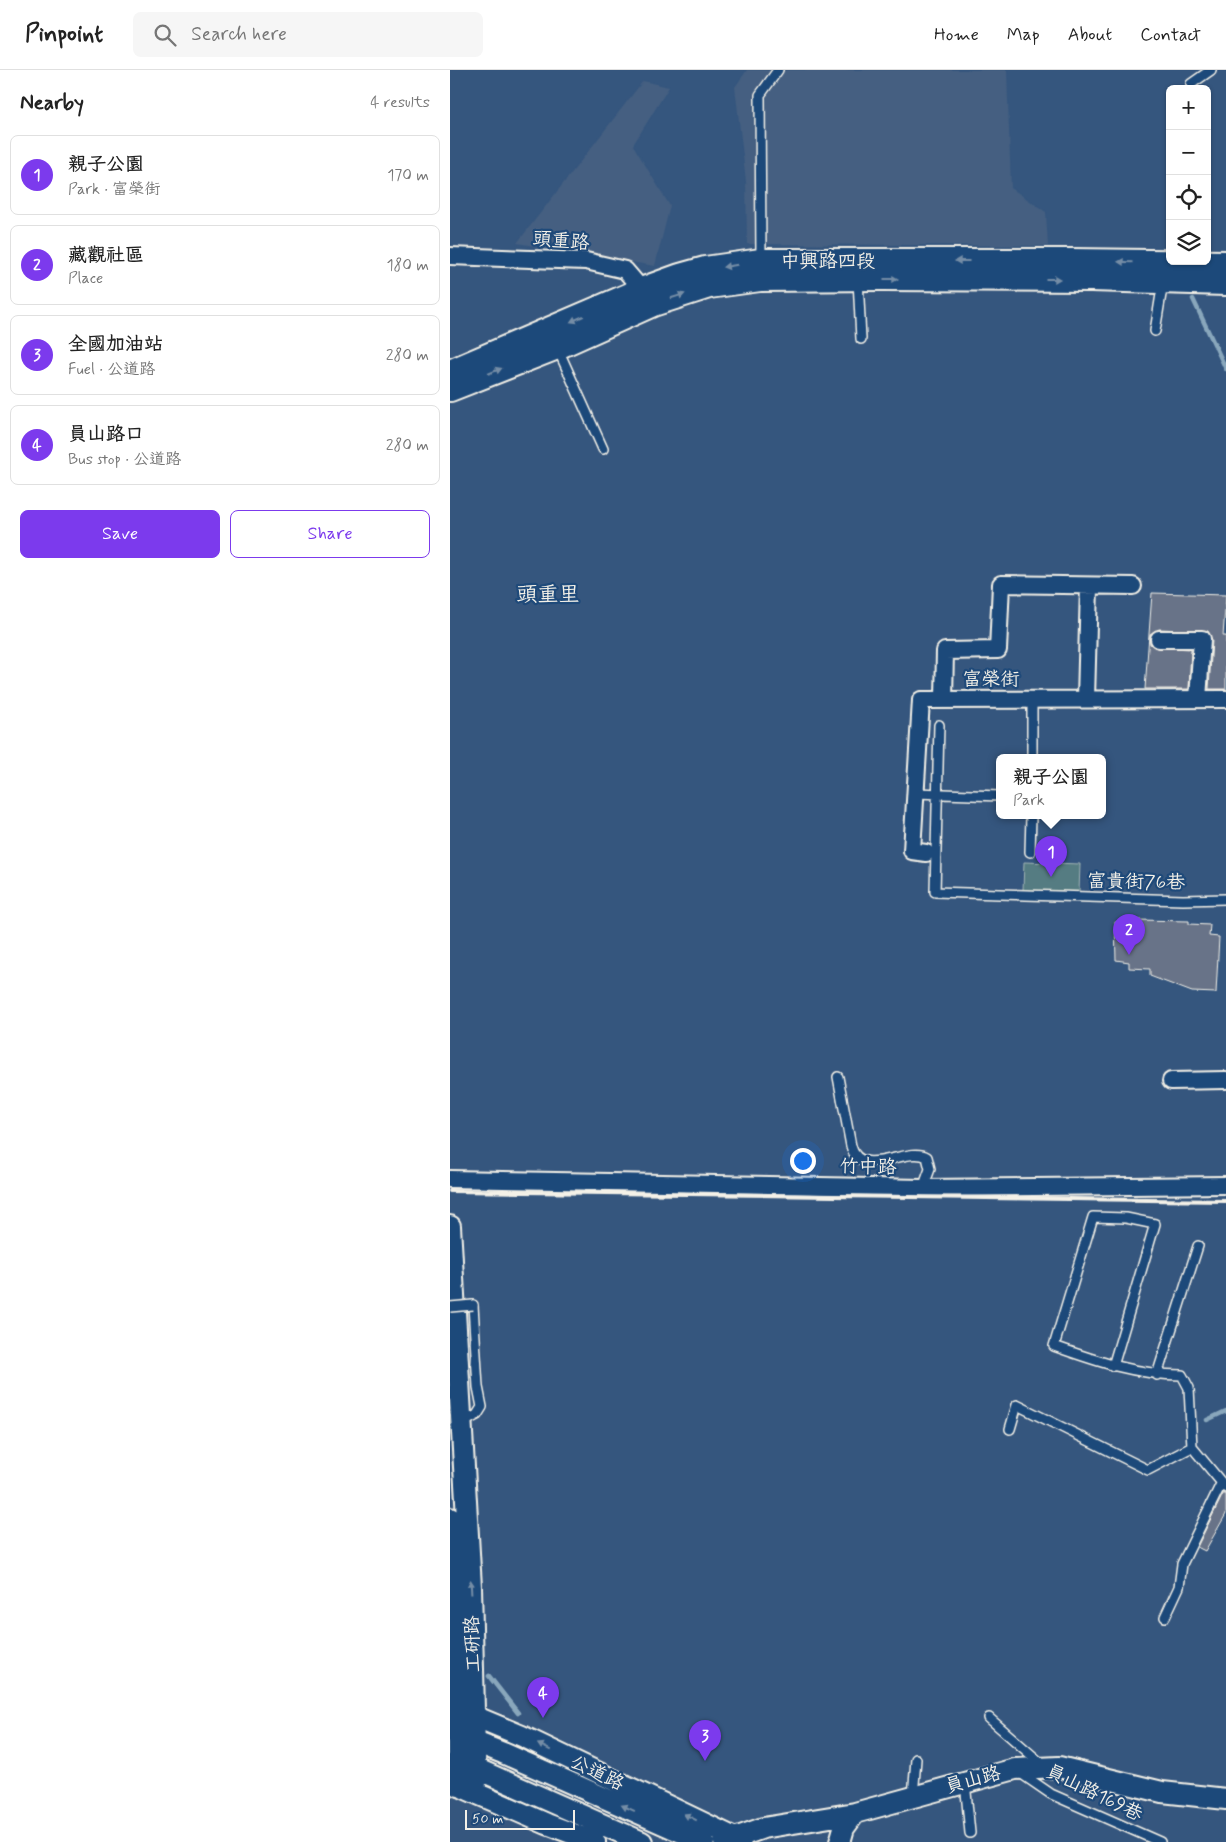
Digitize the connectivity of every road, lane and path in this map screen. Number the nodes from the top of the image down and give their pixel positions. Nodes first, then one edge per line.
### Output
1 (778, 70) edge
2 (1211, 70) edge
3 (1191, 84) dead end
4 (450, 256) edge
5 (1226, 263) edge
6 (761, 270) junction
7 (1162, 272) junction
8 (858, 279) junction
9 (1226, 283) edge
10 (648, 297) junction
11 (1155, 331) dead end
12 (554, 338) junction
13 (861, 338) dead end
14 (450, 372) edge
15 (450, 389) edge
16 (603, 449) dead end
17 (1089, 586) junction
18 (1133, 586) dead end
19 (1159, 639) dead end
20 (944, 699) junction
21 (1032, 699) junction
22 (1086, 699) junction
23 (1198, 699) junction
24 (1226, 699) edge
25 (939, 724) dead end
26 (1032, 754) edge
27 (915, 793) junction
28 (938, 793) junction
29 (996, 796) edge
30 (1031, 819) edge
31 (1030, 852) dead end
32 (930, 853) junction
33 (1226, 898) edge
34 (838, 1077) dead end
35 (1226, 1080) edge
36 (1171, 1082) dead end
37 (450, 1180) edge
38 (1226, 1185) edge
39 (923, 1188) junction
40 (450, 1226) edge
41 (1198, 1246) dead end
42 (450, 1307) edge
43 (1113, 1366) junction
44 (1158, 1375) junction
45 (462, 1423) junction
46 (1010, 1429) dead end
47 (1192, 1447) junction
48 (1223, 1486) edge
49 (450, 1518) edge
50 (1165, 1617) dead end
51 (461, 1710) edge
52 (989, 1718) dead end
53 (461, 1736) edge
54 (916, 1759) dead end
55 (461, 1762) edge
56 (1046, 1768) junction
57 (1015, 1769) junction
58 (965, 1782) junction
59 (461, 1787) edge
60 (913, 1797) junction
61 (1226, 1799) edge
62 (855, 1813) junction
63 (970, 1832) dead end
64 (734, 1841) edge
65 (595, 1842) edge
66 (642, 1842) edge
67 (704, 1842) edge
68 (840, 1842) edge
69 (1160, 1842) edge

1 - 6 lane
2 - 3 lane
4 - 10 street, 頭重路
5 - 7 main road, 中興路四段
7 -> 6 main road, 中興路四段
6 - 8 main road, 中興路四段
6 - 10 main road, 中興路四段
8 -> 7 main road, 中興路四段
7 - 9 main road, 中興路四段
7 - 11 lane
8 - 13 lane
10 - 12 main road, 中興路四段
12 - 14 main road, 中興路四段
15 -> 12 main road, 中興路四段
12 - 16 lane
17 - 18 street
17 - 20 street
17 - 22 street
19 - 23 street
20 - 21 street, 富榮街
20 - 27 street, 富榮街
21 - 22 street, 富榮街
21 - 26 lane
22 - 23 street, 富榮街
23 - 24 street, 富榮街
25 - 28 lane, 富貴街76巷
27 - 28 lane
27 - 32 street, 富榮街
28 - 29 lane
28 - 32 lane, 富貴街76巷
30 - 31 lane
32 - 33 lane, 富貴街76巷
34 - 39 lane
35 - 36 street
37 - 39 street, 竹中路
38 - 39 street, 竹中路
40 - 45 street, 工研路
41 - 44 lane
42 - 45 lane, bridge
43 - 43 lane
43 - 44 lane
44 - 47 lane
51 -> 45 street, 工研路
46 - 47 lane
47 - 48 lane
48 - 50 lane
49 - 51 street, 工研路
51 - 53 street, 工研路
64 -> 51 street, 公道路
52 - 56 lane
53 - 55 street, 工研路
67 -> 53 street, 公道路
54 - 60 lane
55 - 59 street, 工研路
55 - 66 street
56 - 57 street, 員山路
56 - 61 street, 員山路
57 - 58 street, 員山路
57 - 69 lane, 員山路169巷
58 - 60 street, 員山路
58 - 63 lane
59 - 65 street
60 - 62 street, 員山路
62 - 64 street, 員山路
62 - 68 street

